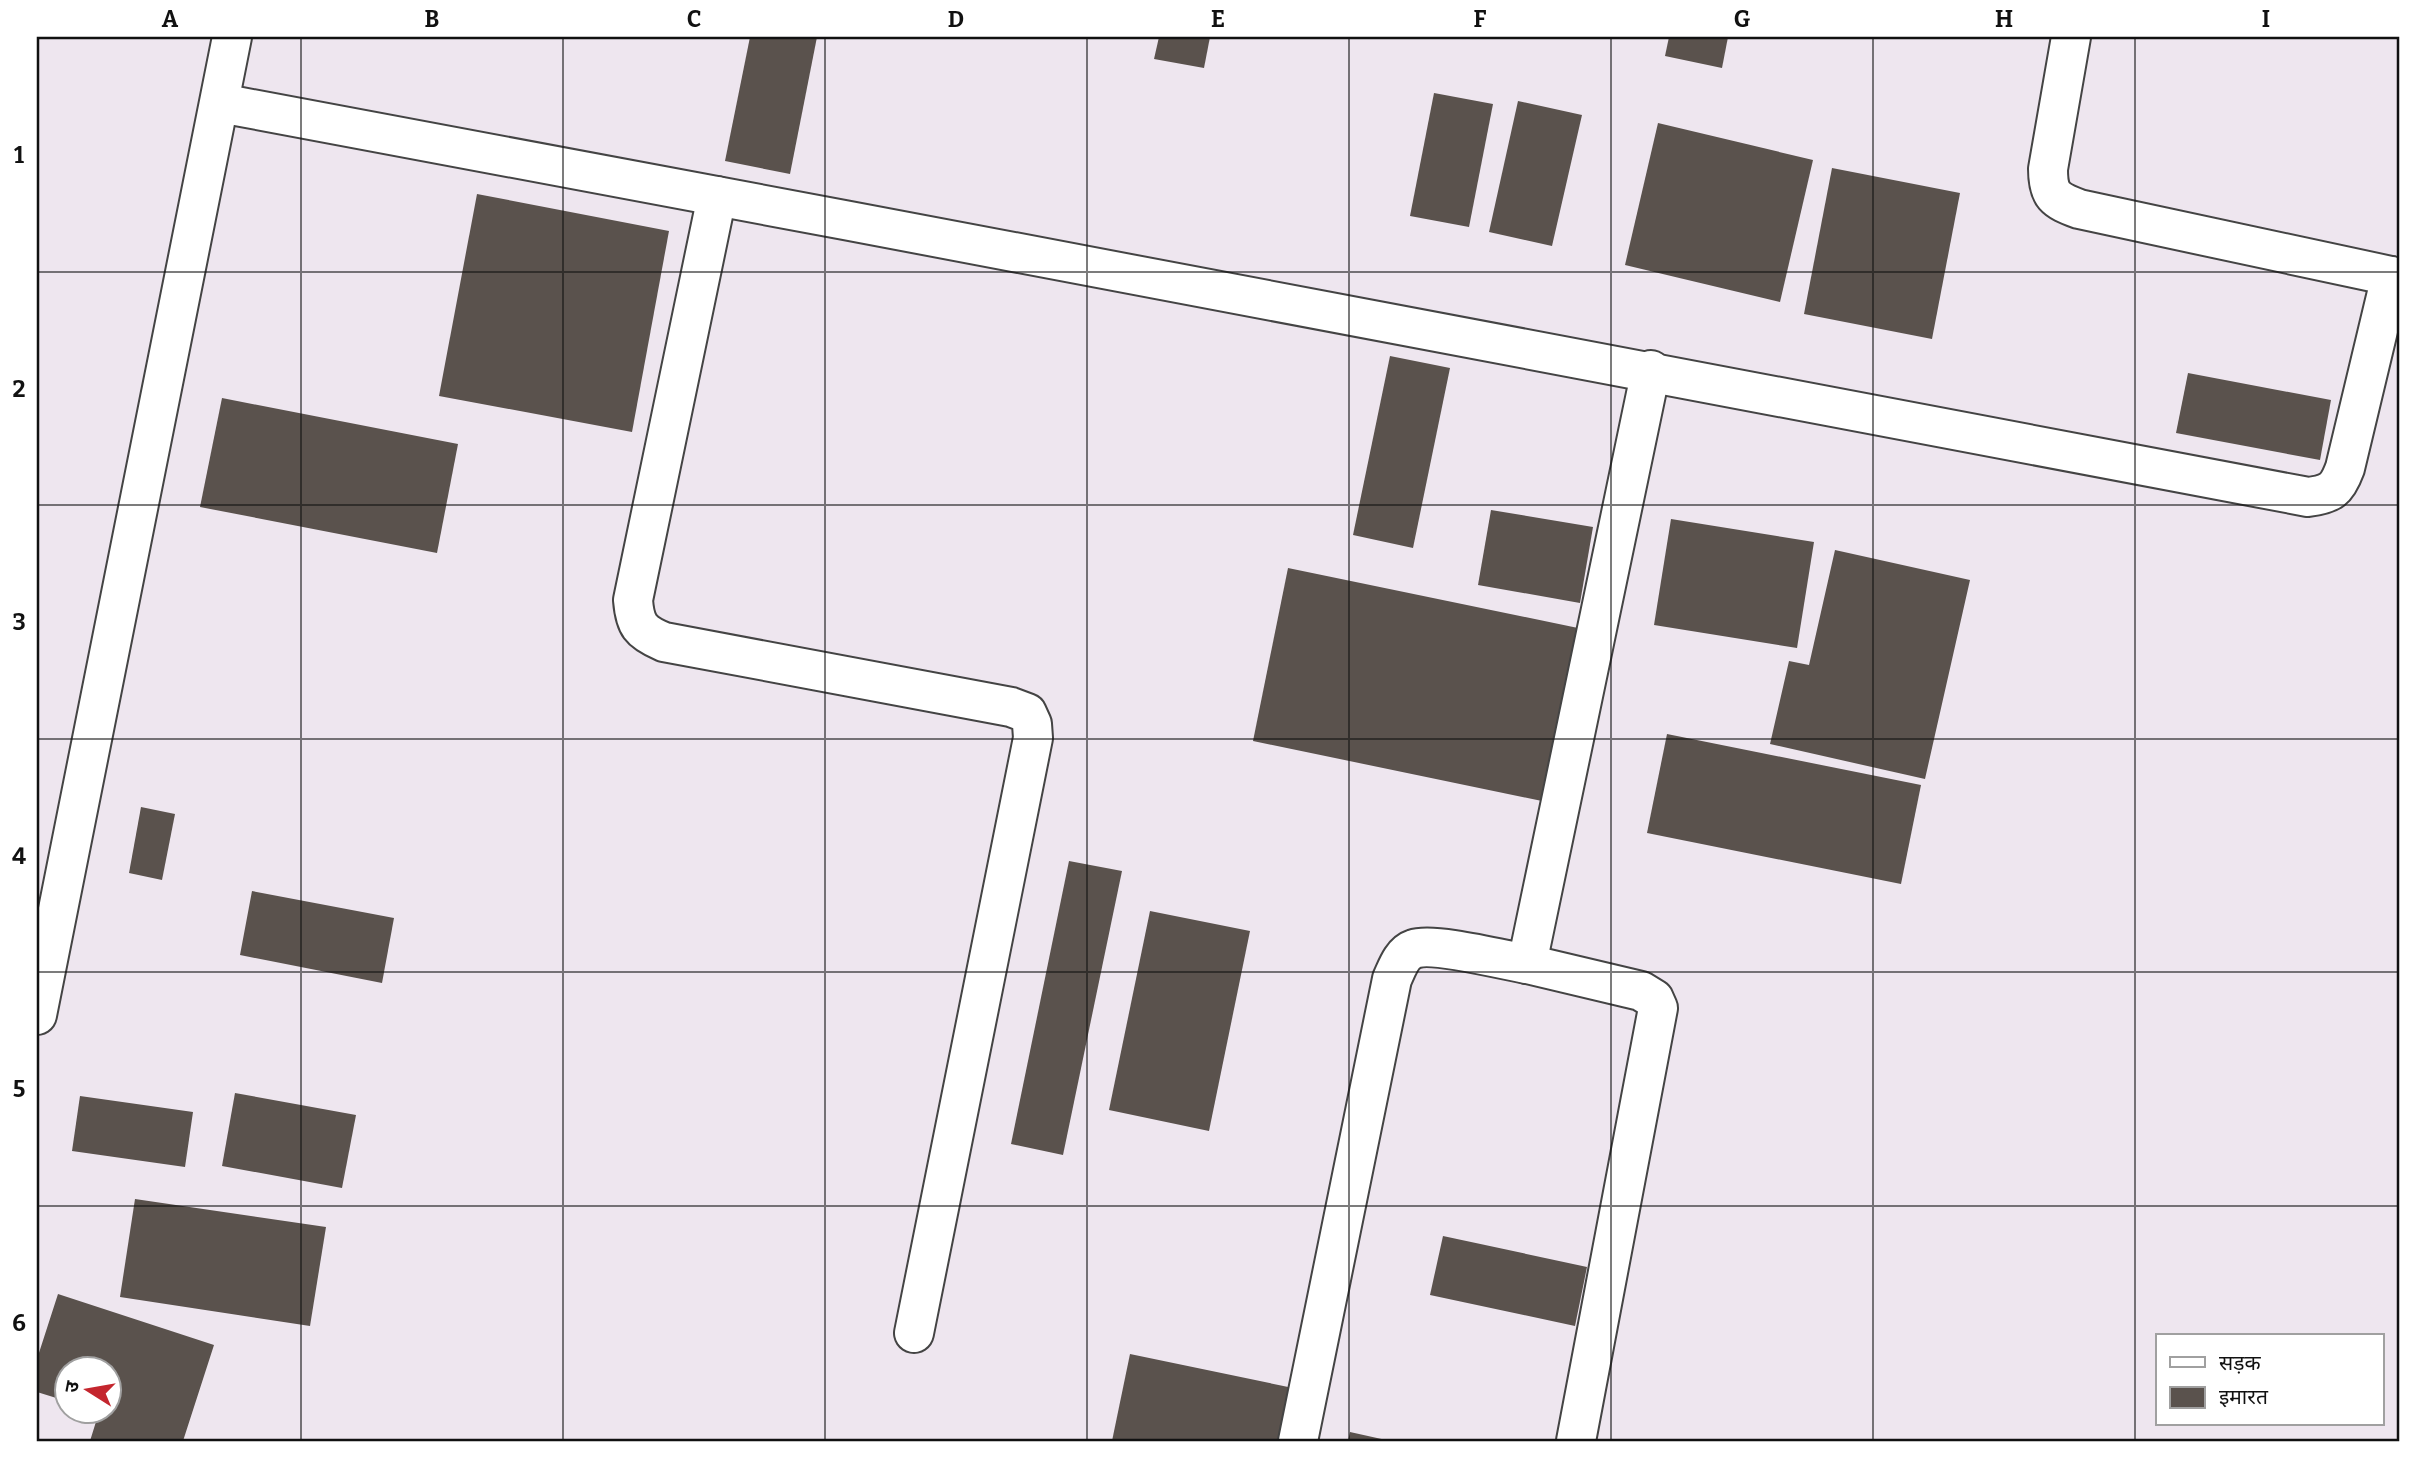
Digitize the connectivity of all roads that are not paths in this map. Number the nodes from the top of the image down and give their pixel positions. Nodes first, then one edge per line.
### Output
1 (232, 37) edge
2 (2071, 37) edge
3 (220, 103) junction
4 (717, 196) junction
5 (2395, 277) edge
6 (1651, 370) junction
7 (1527, 964) junction
8 (37, 1014) edge
9 (914, 1333) dead end
10 (1298, 1441) edge
11 (1576, 1441) edge

1 - 3 lane
2 - 5 lane
3 - 4 lane
3 - 8 lane
4 - 6 lane
4 - 9 lane
5 - 6 lane
6 - 7 lane
7 - 10 lane
7 - 11 lane

